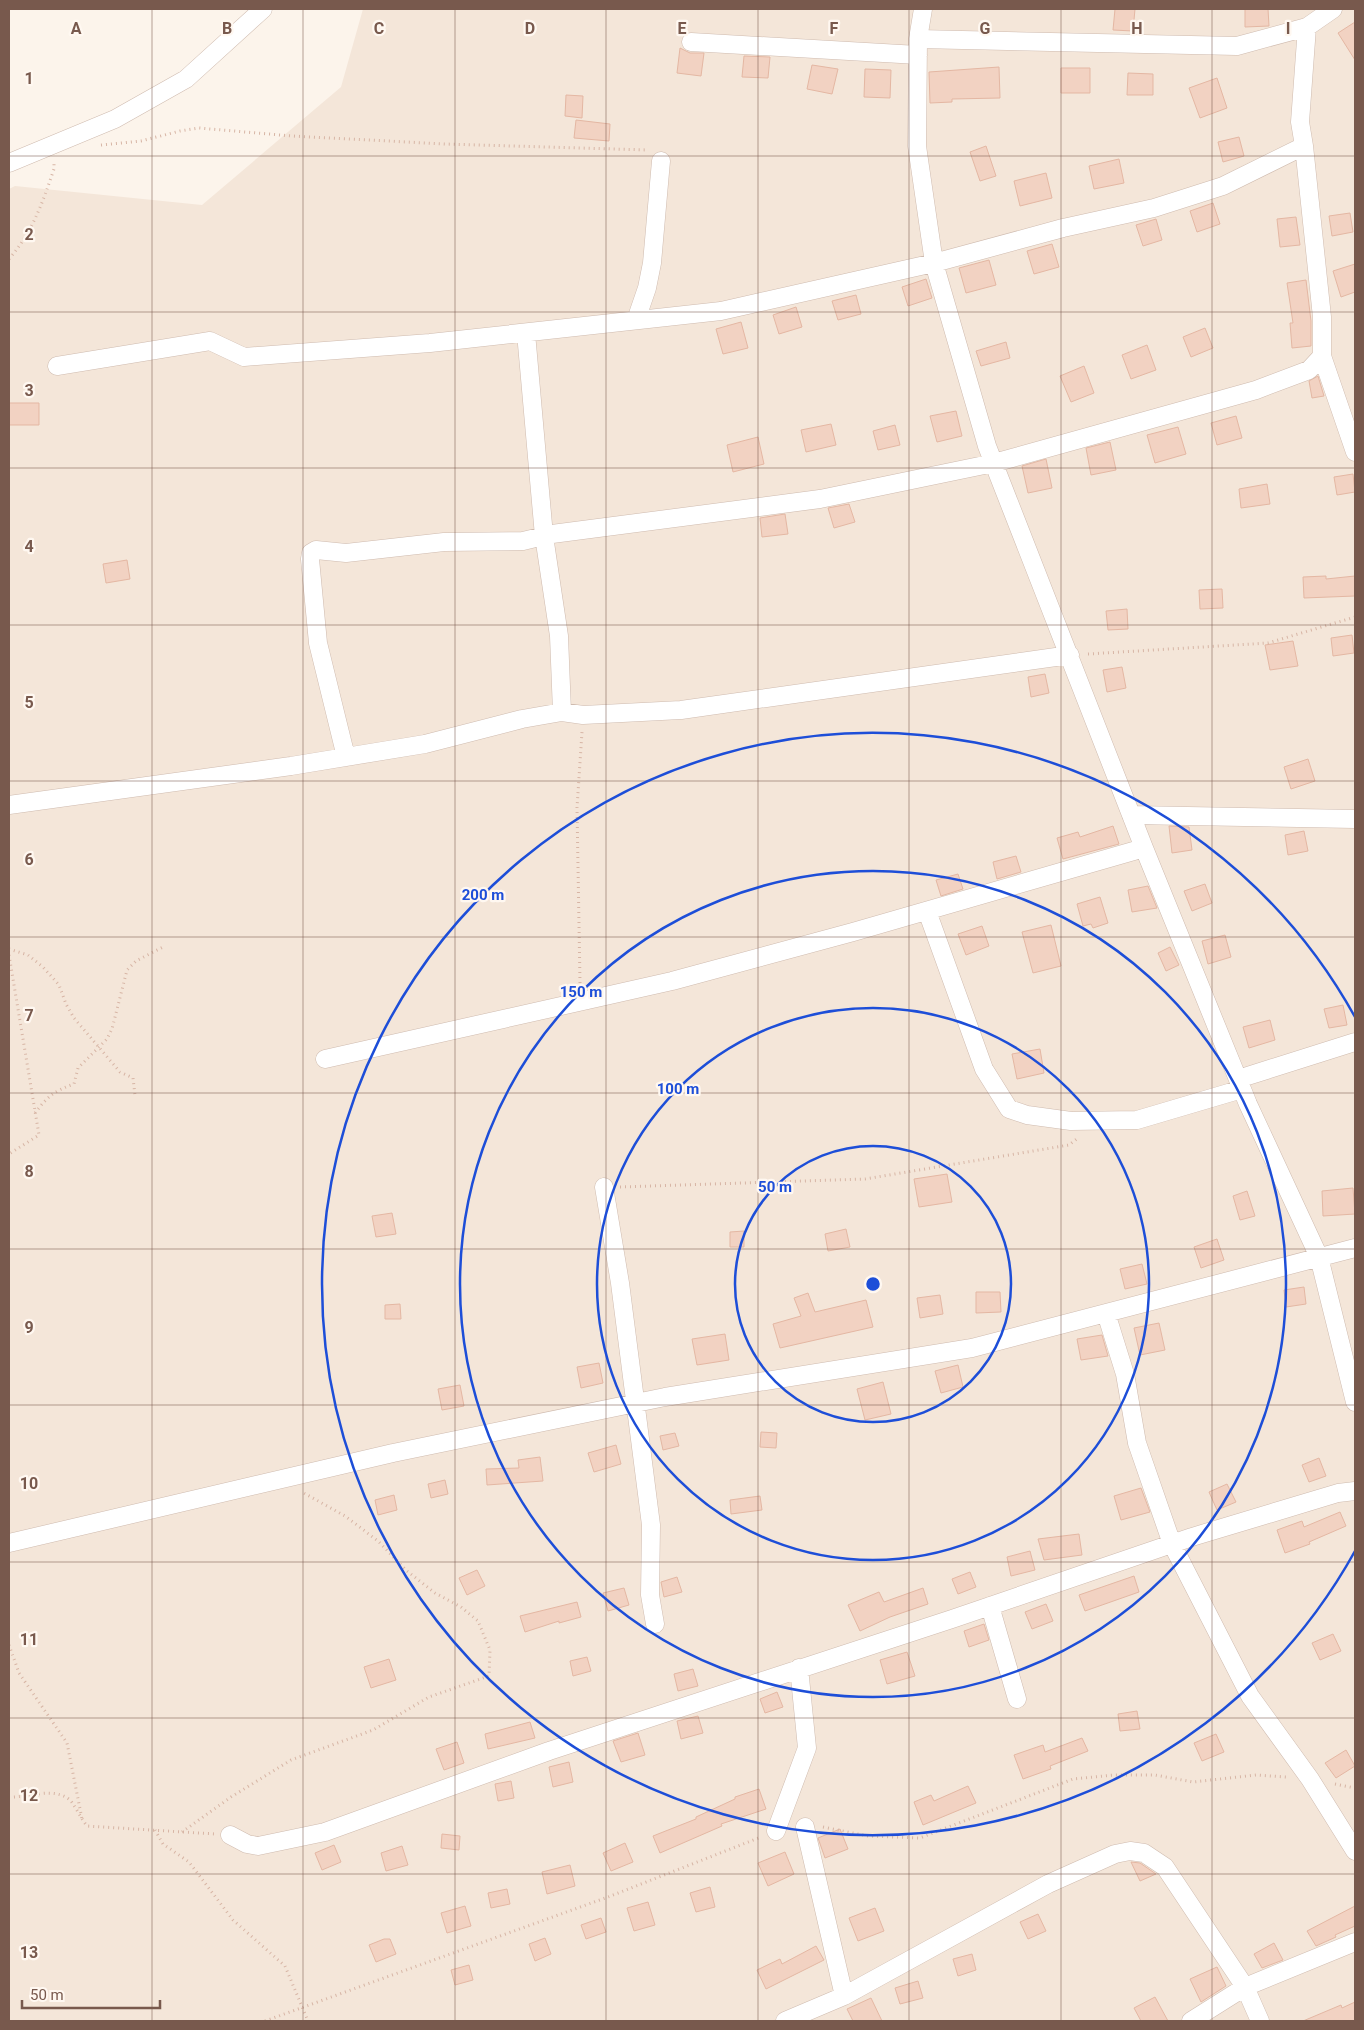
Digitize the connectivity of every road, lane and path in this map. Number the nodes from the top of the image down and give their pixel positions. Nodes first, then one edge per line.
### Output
1 (264, 9) edge
2 (923, 9) edge
3 (1333, 9) edge
4 (1307, 27) junction
5 (691, 42) dead end
6 (918, 47) junction
7 (51, 145) junction
8 (99, 145) dead end
9 (1304, 146) junction
10 (661, 161) joint
11 (9, 163) edge
12 (9, 259) edge
13 (934, 262) junction
14 (636, 320) junction
15 (526, 333) junction
16 (1322, 356) junction
17 (57, 366) dead end
18 (1355, 452) edge
19 (994, 463) junction
20 (544, 536) junction
21 (1355, 617) edge
22 (1070, 655) junction
23 (562, 712) junction
24 (583, 715) junction
25 (346, 757) junction
26 (9, 806) edge
27 (1132, 815) junction
28 (1355, 819) edge
29 (1144, 848) junction
30 (928, 911) junction
31 (163, 947) dead end
32 (9, 950) edge
33 (9, 955) edge
34 (581, 1002) junction
35 (1355, 1042) edge
36 (99, 1047) junction
37 (325, 1059) dead end
38 (1240, 1084) junction
39 (135, 1095) dead end
40 (35, 1113) junction
41 (1102, 1120) junction
42 (9, 1154) edge
43 (604, 1187) joint
44 (1355, 1248) edge
45 (1319, 1257) junction
46 (1106, 1313) junction
47 (1355, 1402) edge
48 (636, 1403) junction
49 (280, 1479) junction
50 (1355, 1491) edge
51 (9, 1543) edge
52 (1172, 1544) junction
53 (990, 1606) junction
54 (655, 1624) dead end
55 (9, 1645) edge
56 (799, 1668) junction
57 (1017, 1699) dead end
58 (9, 1797) edge
59 (82, 1820) junction
60 (805, 1827) dead end
61 (155, 1830) junction
62 (776, 1831) dead end
63 (182, 1832) junction
64 (230, 1835) joint
65 (1355, 1852) edge
66 (1355, 1942) edge
67 (1246, 1987) junction
68 (844, 1996) junction
69 (808, 2017) edge
70 (308, 2021) edge
71 (785, 2021) edge
72 (1191, 2021) edge
73 (1260, 2021) edge

1 - 7 street
2 - 6 street
3 - 4 street
4 - 6 street
4 - 9 street
5 - 6 street
6 - 13 street
7 - 11 street
7 - 12 path
8 - 10 path
9 - 13 street
9 - 16 street
10 - 14 street
13 - 14 street
13 - 19 street
14 - 15 street
15 - 17 street
15 - 20 street
16 - 18 street
16 - 19 street
19 - 20 street
19 - 22 street
20 - 23 street
20 - 25 street
21 - 22 path
22 - 24 street
22 - 27 street
23 - 24 street
23 - 25 street
24 - 34 path
25 - 26 street
27 - 28 street
27 - 29 street
29 - 30 street
29 - 38 street
30 - 34 street
30 - 41 street
31 - 36 path
32 - 36 path
33 - 40 path
34 - 37 street
35 - 38 street
36 - 39 path
36 - 40 path
38 - 41 street
38 - 45 street
40 - 42 path
41 - 43 path
43 - 48 street
44 - 45 street
45 - 46 street
45 - 47 street
46 - 48 street
46 - 52 street
48 - 49 street
48 - 54 street
49 - 51 street
49 - 63 path
50 - 52 street
52 - 53 street
52 - 65 street
53 - 56 street
53 - 57 street
55 - 59 path
56 - 62 street
56 - 64 street
58 - 59 path
59 - 61 path
60 - 68 street
61 - 63 path
61 - 70 path
63 - 64 path
66 - 67 street
67 - 68 street
67 - 72 street
67 - 73 street
68 - 69 street
69 - 71 street

